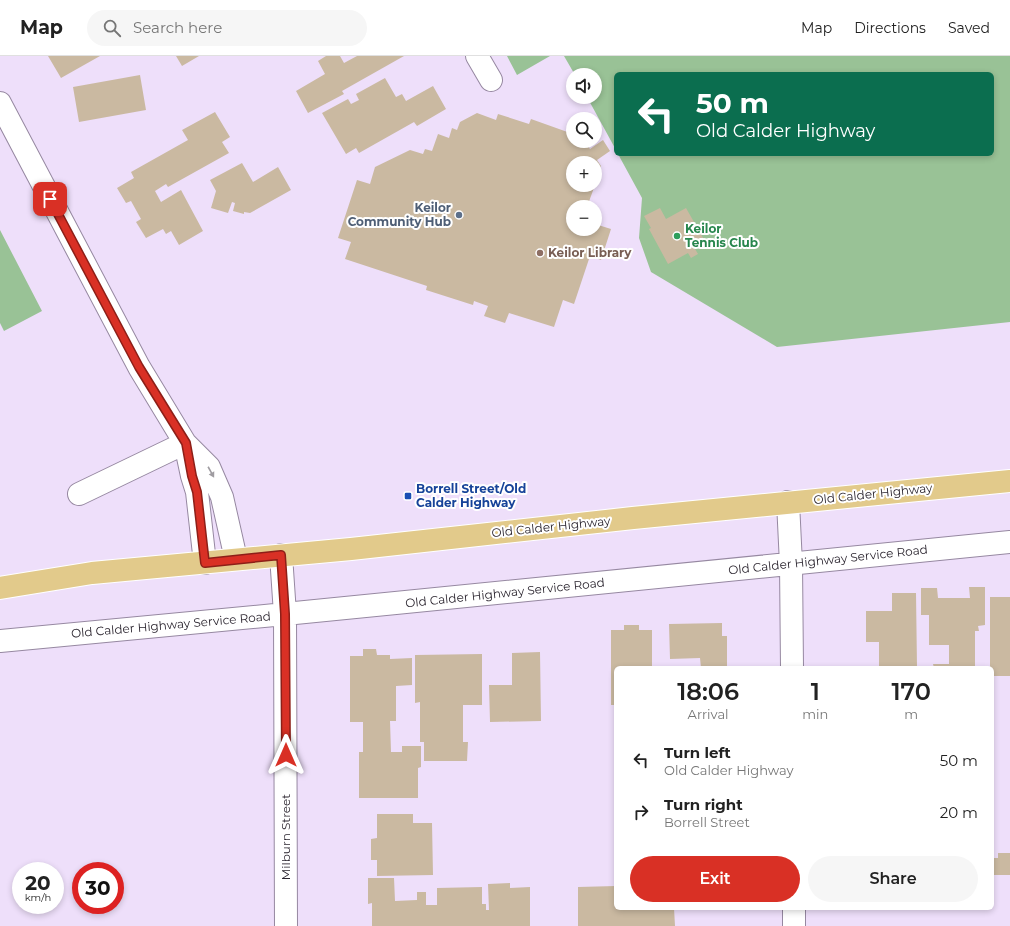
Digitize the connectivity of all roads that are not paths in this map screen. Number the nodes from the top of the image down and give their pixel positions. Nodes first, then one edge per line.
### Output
1 (477, 56) edge
2 (491, 80) dead end
3 (0, 103) edge
4 (186, 443) junction
5 (1010, 481) edge
6 (79, 494) dead end
7 (788, 502) junction
8 (1010, 542) edge
9 (281, 555) junction
10 (236, 560) junction
11 (205, 563) junction
12 (791, 564) junction
13 (0, 572) edge
14 (92, 573) junction
15 (0, 588) edge
16 (285, 614) junction
17 (0, 641) edge
18 (792, 666) edge
19 (794, 910) edge
20 (286, 926) edge
21 (794, 926) edge

1 - 2 street
3 - 4 street
4 - 6 street
4 -> 10 street
4 - 11 street
5 - 7 main road, Old Calder Highway
7 - 9 main road, Old Calder Highway
7 - 12 street
8 - 12 street, Old Calder Highway Service Road
9 - 10 main road, Old Calder Highway
9 - 16 street, Milburn Street
10 - 11 main road, Old Calder Highway
11 - 14 main road, Old Calder Highway
12 - 16 street, Old Calder Highway Service Road
12 - 18 street
13 - 14 main road, Old Calder Highway
14 - 15 main road, Old Calder Highway
16 - 17 street, Old Calder Highway Service Road
16 - 20 street, Milburn Street
19 - 21 street

